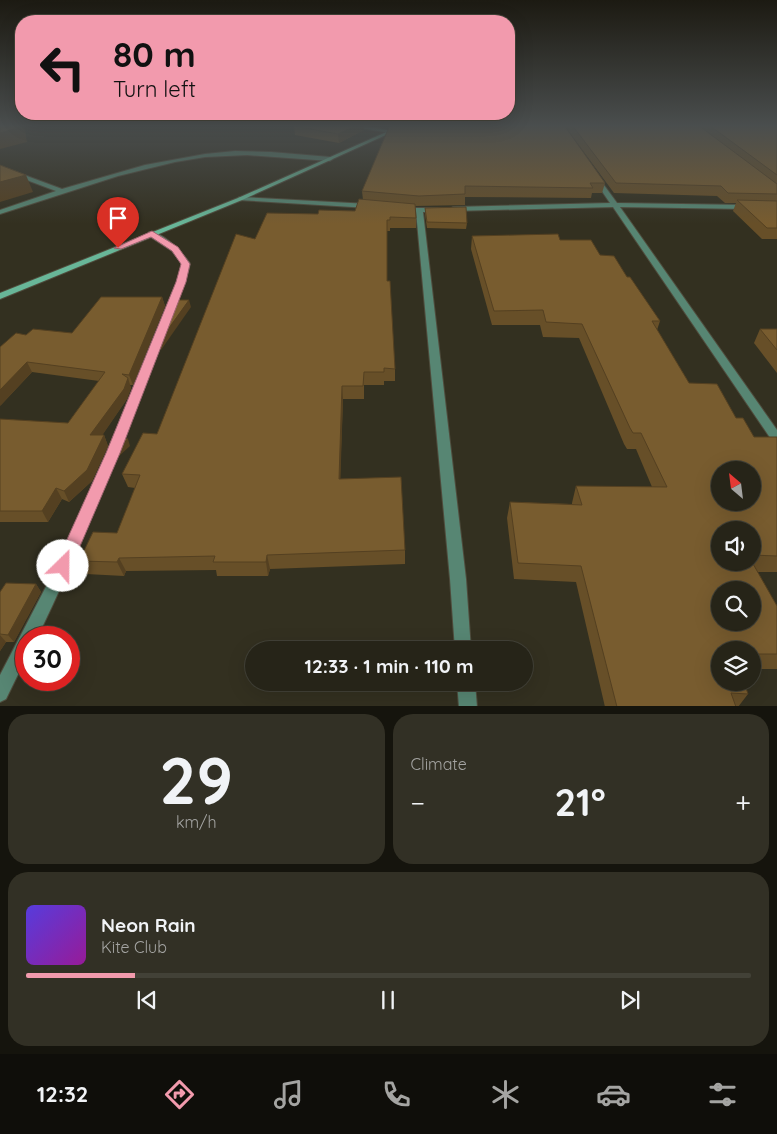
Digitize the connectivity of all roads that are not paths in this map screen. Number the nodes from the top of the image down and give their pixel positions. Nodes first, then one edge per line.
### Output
1 (196, 158) edge
2 (313, 158) edge
3 (330, 159) joint
4 (0, 168) edge
5 (592, 173) edge
6 (62, 191) junction
7 (240, 199) junction
8 (614, 205) junction
9 (381, 207) edge
10 (758, 207) edge
11 (391, 208) edge
12 (419, 210) junction
13 (0, 212) edge
14 (152, 234) junction
15 (0, 296) edge
16 (777, 440) edge
17 (34, 626) edge
18 (462, 641) edge
19 (15, 663) edge
20 (467, 691) edge
21 (0, 693) edge
22 (468, 706) edge

1 - 6 street
2 - 3 street
3 - 7 main road
4 - 6 street
5 - 8 street
6 - 13 street
7 - 9 street
7 - 14 main road
8 - 10 street
8 - 12 street
8 - 16 street
11 - 12 street
12 - 18 street
14 - 15 main road
14 - 17 street
19 - 21 street
20 - 22 street

